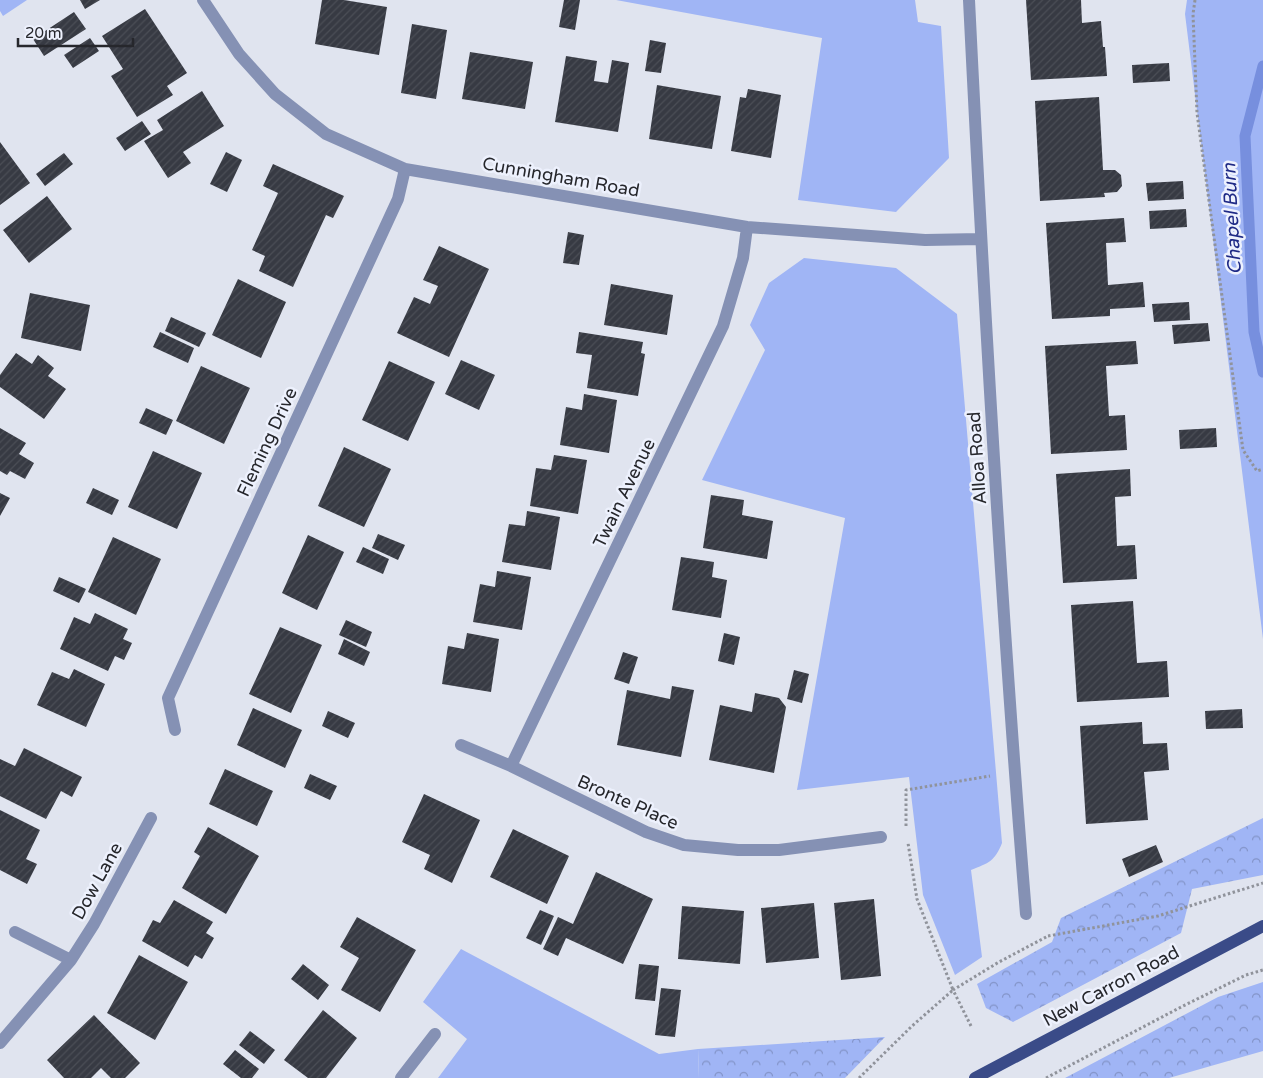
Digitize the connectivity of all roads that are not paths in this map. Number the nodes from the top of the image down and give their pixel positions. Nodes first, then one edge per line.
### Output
1 (203, 0) edge
2 (970, 0) edge
3 (405, 169) junction
4 (748, 227) junction
5 (981, 239) junction
6 (174, 730) dead end
7 (461, 745) dead end
8 (511, 766) junction
9 (151, 818) dead end
10 (881, 837) road end
11 (1026, 914) road end
12 (1263, 926) edge
13 (15, 932) dead end
14 (71, 960) junction
15 (435, 1034) dead end
16 (0, 1043) edge
17 (402, 1078) edge
18 (975, 1078) edge

1 - 3 street, Cunningham Road
2 - 5 street, Alloa Road
3 - 4 street, Cunningham Road
3 - 6 street, Fleming Drive
4 - 5 street, Cunningham Road
4 - 8 street, Twain Avenue
5 - 11 street, Alloa Road
7 - 8 street, Bronte Place
8 - 10 street, Bronte Place
9 - 14 street, Dow Lane
12 - 18 main road, New Carron Road
13 - 14 street
14 - 16 street, Dow Lane
15 - 17 street

